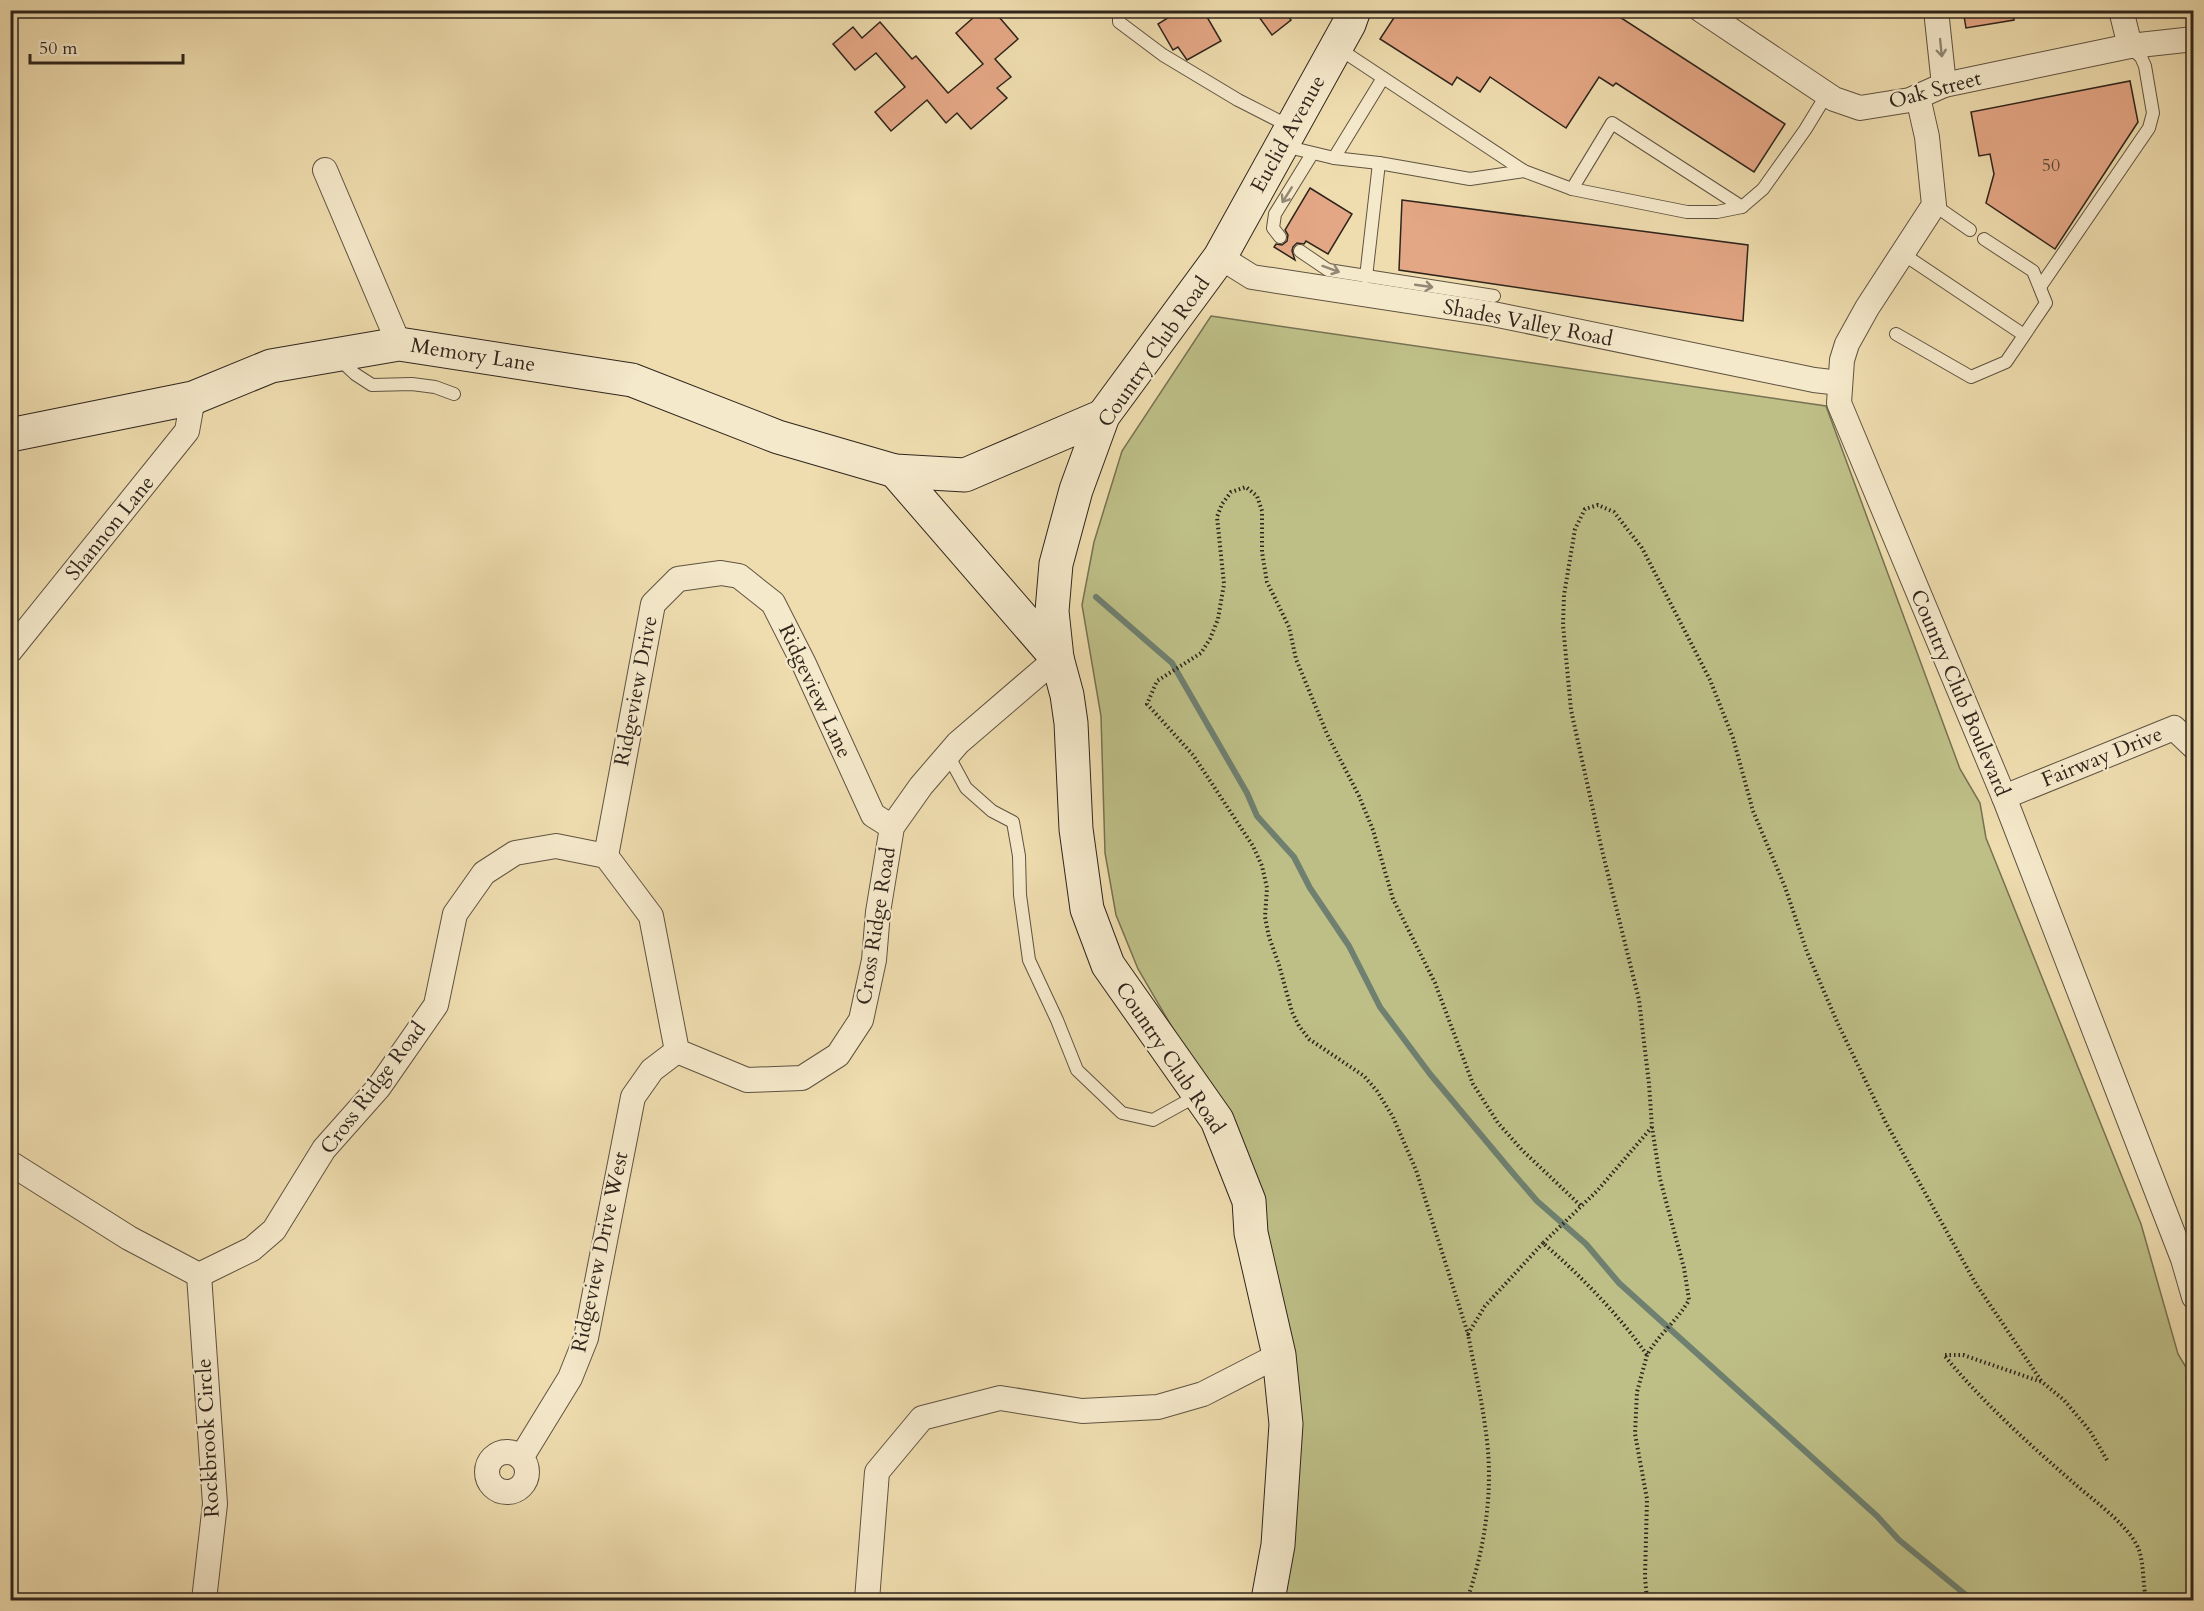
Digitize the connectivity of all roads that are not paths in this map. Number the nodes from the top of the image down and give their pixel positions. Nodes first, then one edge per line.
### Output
1 (1119, 10) edge
2 (1354, 10) edge
3 (1701, 10) edge
4 (1936, 10) edge
5 (2121, 10) edge
6 (2193, 39) edge
7 (2130, 46) junction
8 (1336, 47) junction
9 (1383, 78) junction
10 (1944, 85) junction
11 (1827, 94) junction
12 (1918, 97) junction
13 (1295, 142) junction
14 (1334, 158) junction
15 (1379, 163) junction
16 (325, 170) dead end
17 (1524, 171) junction
18 (1572, 189) junction
19 (1934, 205) junction
20 (1742, 207) junction
21 (1970, 230) dead end
22 (1280, 237) dead end
23 (1984, 240) dead end
24 (1300, 251) dead end
25 (1903, 254) junction
26 (1220, 257) junction
27 (1366, 277) junction
28 (2040, 287) junction
29 (1494, 298) junction
30 (1896, 334) dead end
31 (2024, 335) junction
32 (399, 344) junction
33 (335, 355) junction
34 (1840, 383) junction
35 (454, 394) dead end
36 (193, 398) junction
37 (1103, 416) junction
38 (10, 435) edge
39 (895, 471) junction
40 (721, 573) joint
41 (10, 651) edge
42 (1057, 658) junction
43 (2193, 747) edge
44 (948, 755) junction
45 (2004, 797) junction
46 (892, 827) junction
47 (606, 856) junction
48 (677, 1051) junction
49 (1198, 1094) junction
50 (10, 1163) edge
51 (199, 1275) junction
52 (2193, 1297) edge
53 (1279, 1355) junction
54 (521, 1458) dead end
55 (204, 1600) edge
56 (867, 1600) edge
57 (1268, 1600) edge

1 - 13 lane
2 - 8 street, Euclid Avenue
3 - 11 street, Oak Street
4 -> 10 street
5 - 7 street
6 - 7 street, Oak Street
7 - 10 street, Oak Street
7 - 28 lane
8 - 9 lane
8 - 13 street, Euclid Avenue
9 - 14 lane
9 - 17 lane
10 - 12 street, Oak Street
11 - 12 street, Oak Street
11 - 20 lane
12 - 19 street
13 - 14 lane
13 -> 22 lane
13 - 26 street, Euclid Avenue
14 - 15 lane
15 - 17 lane
15 - 27 lane
16 - 32 street
17 - 18 lane
18 - 20 lane
18 - 20 lane
19 - 21 lane
19 - 25 street, Country Club Boulevard
23 - 28 lane
24 -> 27 lane
25 - 31 lane
25 - 34 street, Country Club Boulevard
26 - 29 street, Shades Valley Road
26 - 37 street, Country Club Road
27 -> 29 lane
28 - 31 lane
29 - 34 street, Shades Valley Road
30 - 31 lane
32 - 33 street, Memory Lane
32 - 39 street, Memory Lane
33 - 35 lane
33 - 36 street, Memory Lane
34 - 45 street, Country Club Boulevard
36 - 38 street, Memory Lane
36 - 41 street, Shannon Lane
37 - 39 street, Memory Lane
37 - 42 street, Country Club Road
39 - 42 street, Country Club Road
40 - 46 street, Ridgeview Lane
40 - 47 street, Ridgeview Drive
42 - 44 street, Cross Ridge Road
42 - 49 street, Country Club Road
43 - 45 street, Fairway Drive
44 - 46 street, Cross Ridge Road
44 - 49 lane
45 - 52 street, Country Club Boulevard
46 - 48 street, Cross Ridge Road
47 - 48 street
47 - 51 street, Cross Ridge Road
48 - 54 street, Ridgeview Drive West
49 - 53 street, Country Club Road
50 - 51 street
51 - 55 street, Rockbrook Circle
53 - 56 street
53 - 57 street, Country Club Road

